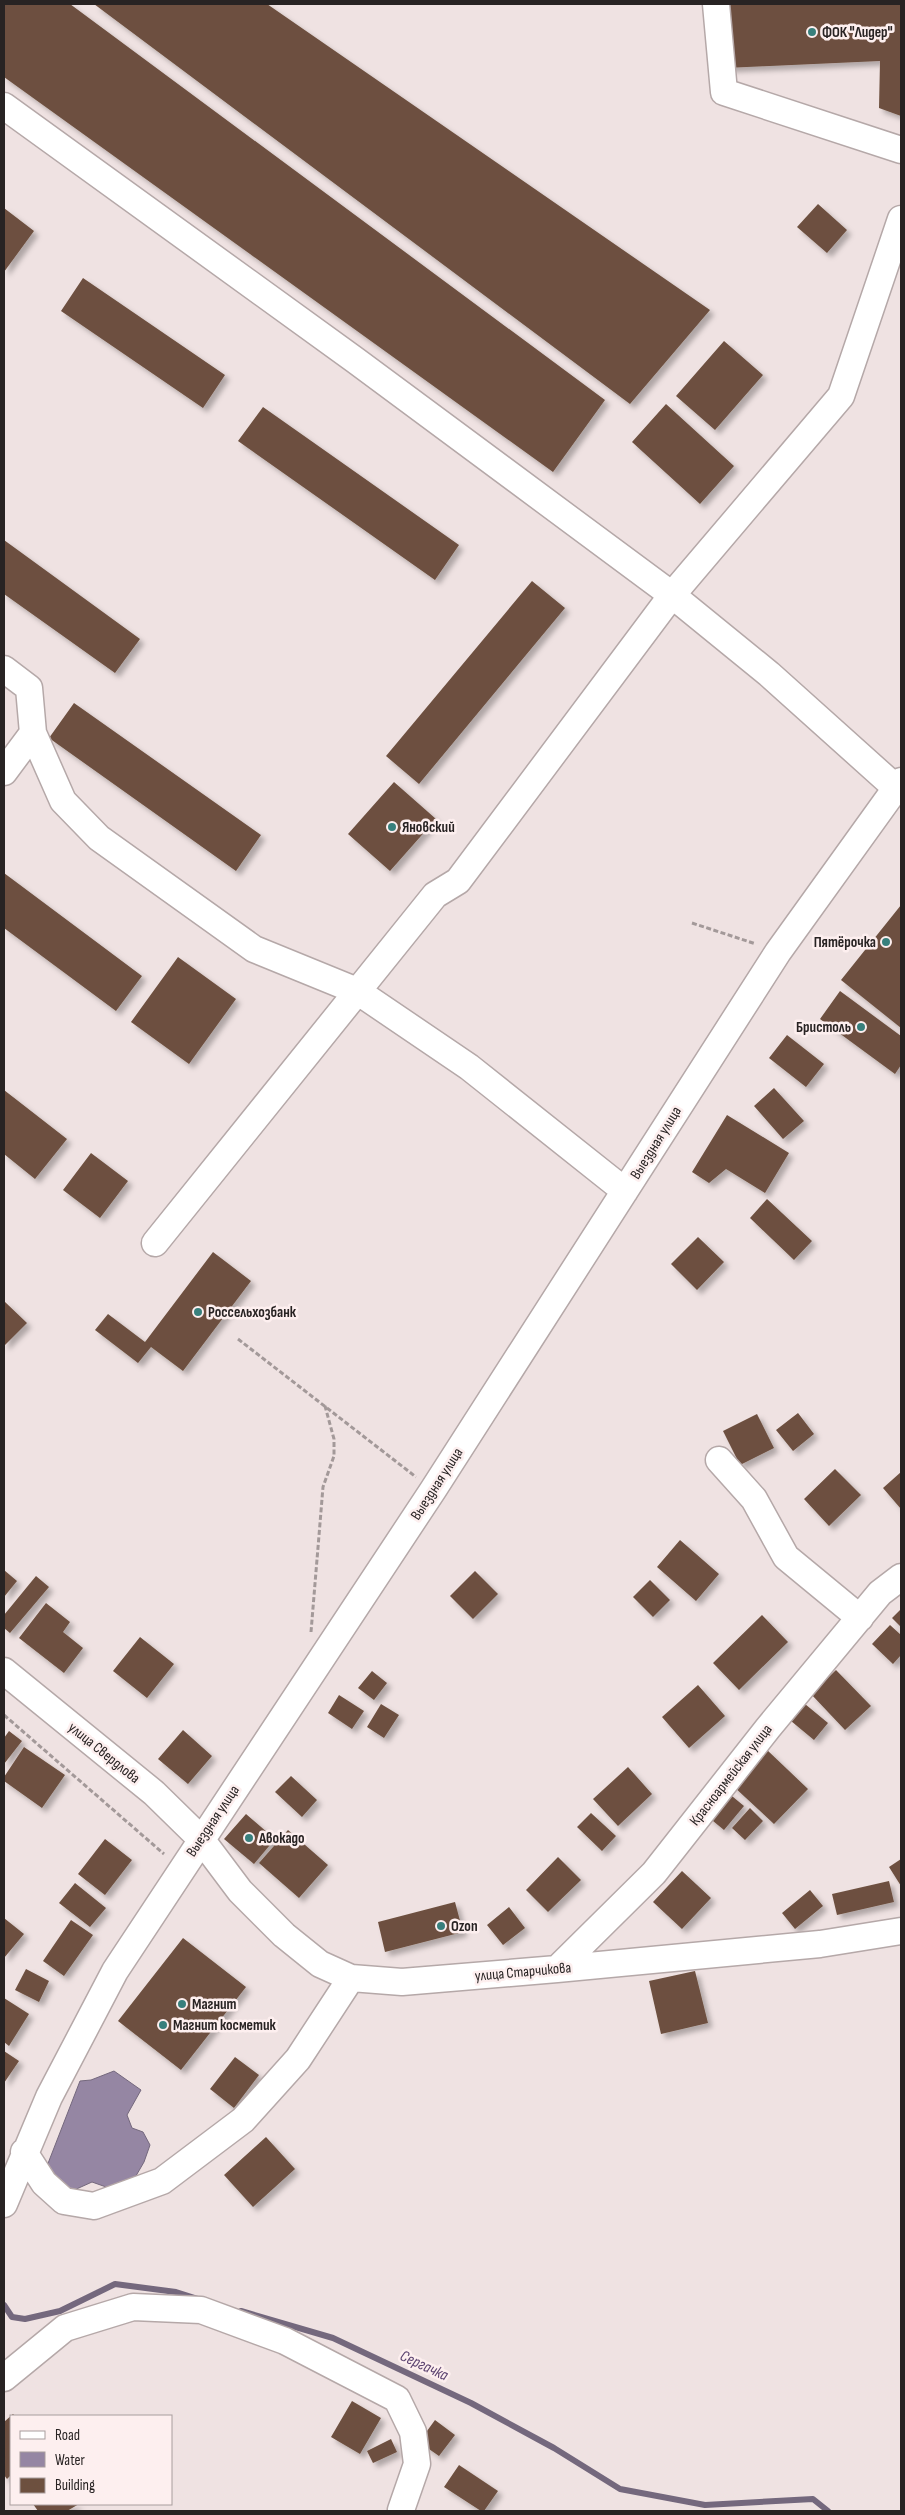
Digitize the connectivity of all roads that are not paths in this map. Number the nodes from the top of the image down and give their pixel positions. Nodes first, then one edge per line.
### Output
1 (716, 4) edge
2 (4, 106) edge
3 (901, 150) edge
4 (901, 219) edge
5 (672, 594) junction
6 (4, 669) edge
7 (33, 733) junction
8 (4, 772) edge
9 (899, 784) edge
10 (357, 991) junction
11 (626, 1191) junction
12 (154, 1243) dead end
13 (719, 1460) dead end
14 (901, 1577) edge
15 (860, 1618) junction
16 (4, 1671) edge
17 (201, 1839) junction
18 (901, 1931) edge
19 (557, 1969) junction
20 (351, 1978) junction
21 (24, 2152) junction
22 (4, 2204) edge
23 (4, 2378) edge
24 (400, 2505) edge

1 - 3 street
2 - 5 street
4 - 5 street
5 - 9 street
5 - 10 street
6 - 7 street
7 - 8 street
7 - 10 street
9 - 11 street, Выездная улица
10 - 11 street
10 - 12 street
11 - 17 street, Выездная улица
13 - 15 street
14 - 15 street, Красноармейская улица
15 - 19 street, Красноармейская улица
16 - 17 street, улица Свердлова
17 - 20 street, улица Старчикова
17 - 21 street, Выездная улица
18 - 19 street, улица Старчикова
19 - 20 street, улица Старчикова
20 - 21 street
21 - 22 street, Выездная улица
23 - 24 street

